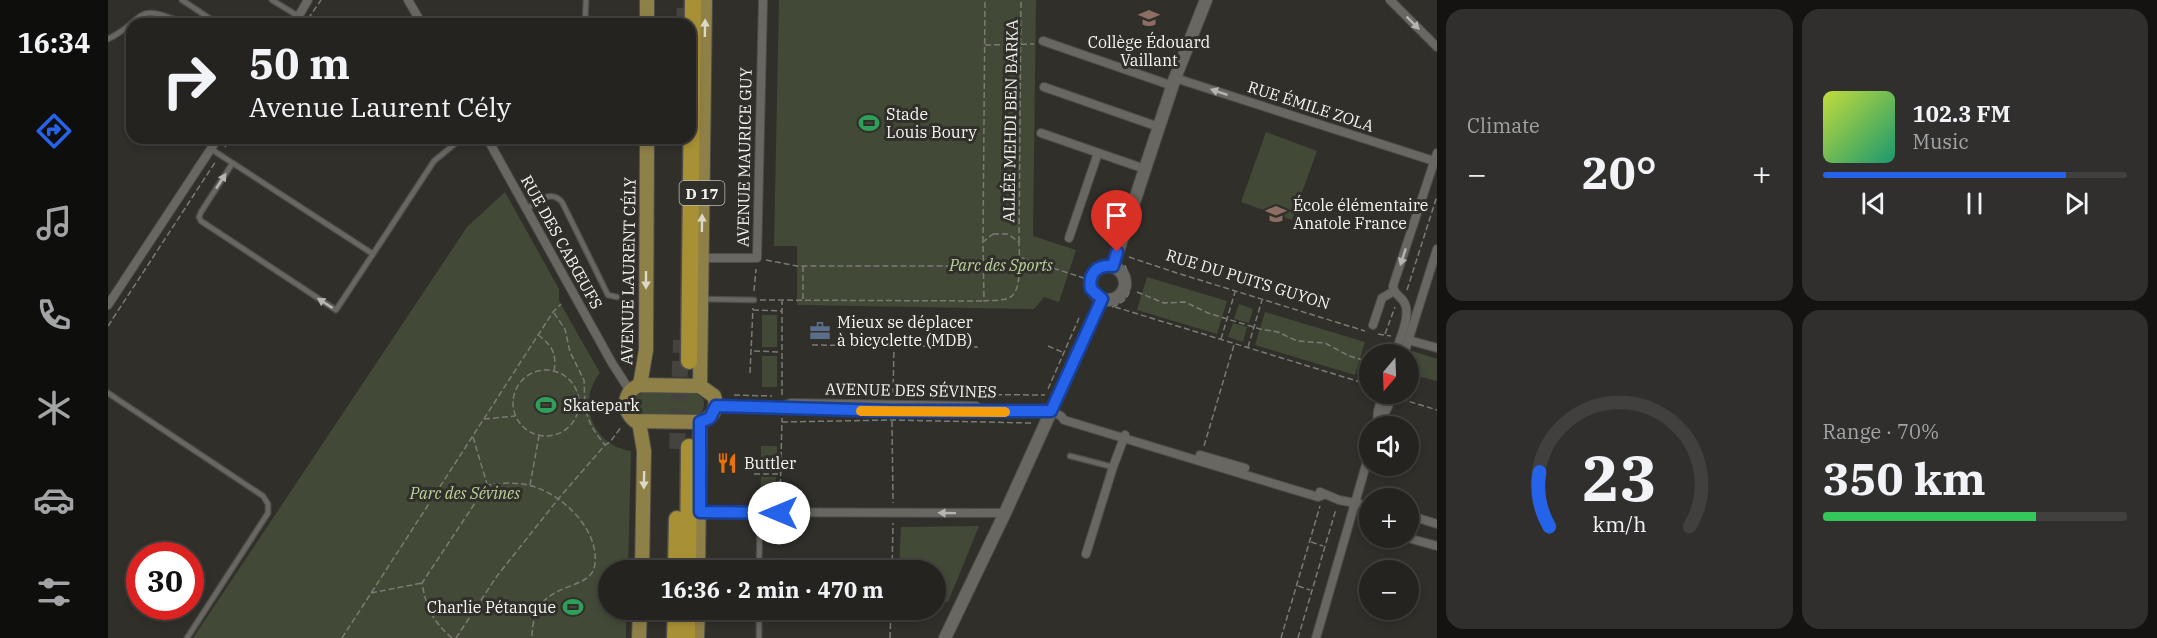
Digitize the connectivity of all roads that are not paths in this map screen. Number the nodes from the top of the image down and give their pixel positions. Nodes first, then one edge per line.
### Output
1 (182, 0) edge
2 (272, 0) edge
3 (308, 0) edge
4 (408, 0) edge
5 (586, 0) edge
6 (647, 0) edge
7 (693, 0) edge
8 (705, 0) edge
9 (763, 0) edge
10 (1206, 0) edge
11 (1390, 0) edge
12 (134, 18) edge
13 (176, 18) edge
14 (209, 18) edge
15 (294, 18) edge
16 (297, 18) edge
17 (418, 18) edge
18 (585, 18) edge
19 (647, 18) edge
20 (693, 18) edge
21 (126, 26) edge
22 (108, 39) edge
23 (1043, 41) road end
24 (1437, 47) edge
25 (1174, 82) junction
26 (1044, 87) dead end
27 (1159, 128) junction
28 (1041, 133) dead end
29 (214, 144) edge
30 (454, 144) edge
31 (490, 144) edge
32 (647, 144) edge
33 (691, 144) edge
34 (211, 149) junction
35 (1098, 153) junction
36 (1436, 159) edge
37 (232, 164) junction
38 (1145, 169) junction
39 (527, 209) junction
40 (1070, 238) dead end
41 (1437, 249) edge
42 (373, 254) junction
43 (701, 258) junction
44 (1113, 266) junction
45 (1394, 291) junction
46 (1423, 295) junction
47 (617, 297) dead end
48 (700, 299) junction
49 (1102, 299) junction
50 (1402, 299) junction
51 (754, 300) road end
52 (108, 305) edge
53 (1374, 330) road end
54 (1404, 339) junction
55 (1401, 344) edge
56 (1404, 344) edge
57 (1437, 348) edge
58 (689, 361) dead end
59 (700, 387) junction
60 (635, 388) junction
61 (108, 393) edge
62 (716, 406) junction
63 (1050, 412) junction
64 (635, 420) junction
65 (700, 422) junction
66 (1125, 436) junction
67 (1070, 456) dead end
68 (1113, 467) junction
69 (1362, 476) edge
70 (1323, 497) junction
71 (1353, 504) junction
72 (1359, 505) edge
73 (700, 512) junction
74 (760, 513) junction
75 (1005, 513) junction
76 (1419, 518) edge
77 (1437, 524) edge
78 (1419, 541) edge
79 (1437, 546) edge
80 (1086, 554) dead end
81 (642, 560) edge
82 (677, 560) edge
83 (688, 560) edge
84 (698, 560) edge
85 (759, 560) edge
86 (640, 620) edge
87 (676, 620) edge
88 (687, 620) edge
89 (698, 620) edge
90 (759, 620) edge
91 (187, 638) edge
92 (639, 638) edge
93 (675, 638) edge
94 (687, 638) edge
95 (697, 638) edge
96 (759, 638) edge
97 (945, 638) edge
98 (1313, 638) edge

1 - 14 lane
2 - 15 lane
3 - 16 street
4 - 17 street
5 - 18 lane
6 - 19 main road
7 - 20 highway
43 -> 8 main road, D 17
9 - 43 street, AVENUE MAURICE GUY
10 - 25 street
11 -> 24 street
12 - 13 lane
21 - 22 lane
23 - 25 street, RUE ÉMILE ZOLA
25 - 27 street
36 -> 25 street, RUE ÉMILE ZOLA
26 - 27 street
27 - 38 street
28 - 35 street
29 - 34 street
30 - 42 lane
31 - 39 street, RUE DES CABŒUFS
32 -> 60 main road, AVENUE LAURENT CÉLY
33 - 58 highway
34 - 37 lane
34 - 52 street
35 - 38 street
35 - 40 street
36 -> 45 street
37 - 42 lane
42 -> 37 lane
38 - 44 street
39 - 47 lane
39 - 60 street, RUE DES CABŒUFS
41 - 46 street
43 - 48 main road, D 17
44 - 49 street
44 - 49 street
45 - 50 street
45 - 53 street
46 - 50 street
46 - 54 street
48 - 51 lane
48 - 59 main road, D 17
49 - 63 street
50 - 54 street
54 - 55 street
54 - 56 street
54 - 57 street
59 - 60 main road
59 - 62 main road
60 - 64 main road, AVENUE LAURENT CÉLY
61 - 91 lane
62 - 63 street, AVENUE DES SÉVINES
62 - 65 main road
63 - 66 street
63 - 75 street
64 - 65 main road
64 -> 81 main road, AVENUE LAURENT CÉLY
65 - 73 main road
66 - 68 street
66 - 70 street
66 - 70 street
67 - 68 lane
68 - 80 street
69 - 71 street
70 - 71 street
71 - 72 street
71 - 98 street
73 - 74 street
73 - 84 main road
75 -> 74 street
74 - 85 lane
75 - 97 street
76 - 77 street
78 - 79 street
82 - 83 highway
86 - 92 main road
87 - 93 highway
88 - 94 highway
89 - 95 main road
90 - 96 lane

